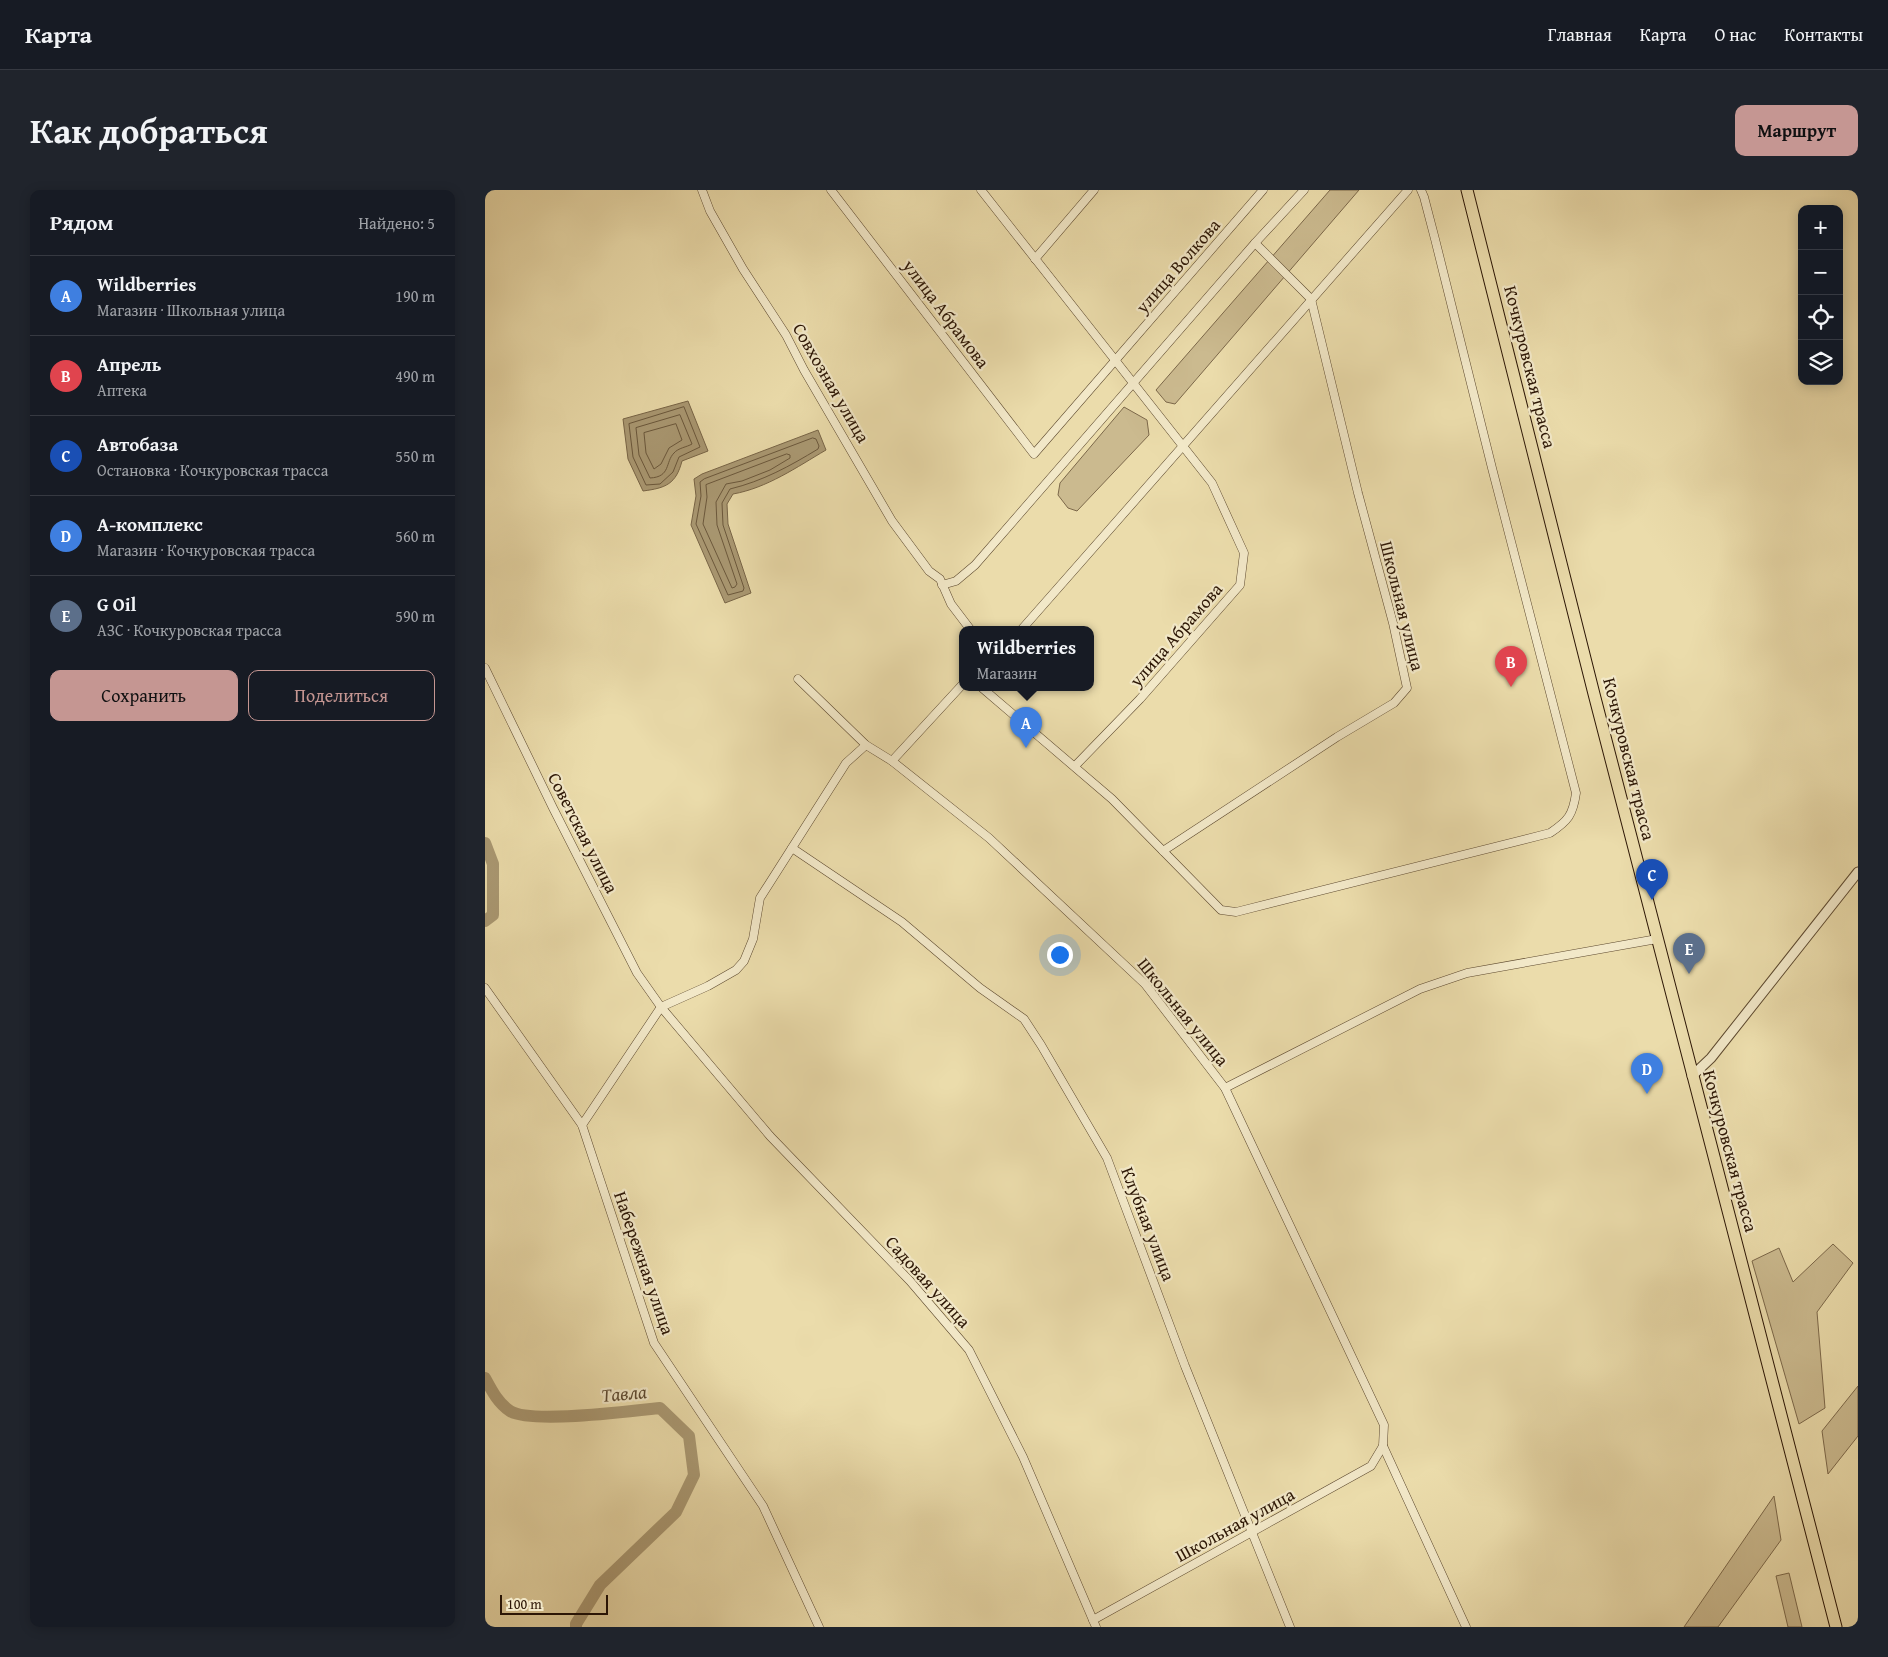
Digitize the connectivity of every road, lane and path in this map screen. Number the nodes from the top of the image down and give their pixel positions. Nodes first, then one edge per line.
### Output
1 (702, 190) edge
2 (831, 190) edge
3 (981, 190) edge
4 (1094, 190) edge
5 (1263, 190) edge
6 (1304, 190) edge
7 (1408, 190) edge
8 (1421, 190) edge
9 (1467, 190) edge
10 (1255, 243) junction
11 (1035, 258) junction
12 (1311, 300) junction
13 (1116, 361) junction
14 (1133, 383) junction
15 (1183, 447) junction
16 (942, 585) junction
17 (968, 626) edge
18 (1025, 626) edge
19 (485, 668) edge
20 (798, 679) dead end
21 (959, 688) edge
22 (986, 691) edge
23 (866, 745) junction
24 (892, 761) junction
25 (1075, 766) junction
26 (791, 848) junction
27 (1163, 851) junction
28 (1858, 872) edge
29 (1657, 939) junction
30 (485, 988) edge
31 (661, 1007) junction
32 (1692, 1076) junction
33 (1225, 1088) junction
34 (582, 1126) junction
35 (1383, 1446) junction
36 (1252, 1533) junction
37 (1094, 1623) edge
38 (819, 1627) edge
39 (1290, 1627) edge
40 (1466, 1627) edge
41 (1836, 1627) edge

1 - 16 street, Совхозная улица
2 - 13 street, улица Абрамова
3 - 11 street, улица Абрамова
4 - 11 street
5 - 13 street, улица Волкова
6 - 10 street
7 - 12 street
8 - 27 street
9 - 29 main road, Кочкуровская трасса
10 - 12 street
10 - 14 street
11 - 13 street, улица Абрамова
12 - 15 street
12 - 27 street, Школьная улица
13 - 14 street, улица Абрамова
14 - 15 street, улица Абрамова
14 - 16 street
15 - 18 street
15 - 25 street, улица Абрамова
16 - 17 street, Совхозная улица
19 - 31 street, Советская улица
20 - 23 street, Школьная улица
21 - 24 street
22 - 25 street
23 - 24 street, Школьная улица
23 - 26 street
24 - 33 street, Школьная улица
25 - 27 street
26 - 31 street
26 - 36 street, Клубная улица
28 - 32 street
29 - 32 main road, Кочкуровская трасса
29 - 33 street
30 - 34 street, Набережная улица
31 - 34 street
31 - 37 street, Садовая улица
32 - 41 main road, Кочкуровская трасса
33 - 35 street, Школьная улица
34 - 38 street, Набережная улица
35 - 36 street, Школьная улица
35 - 40 street, Школьная улица
36 - 37 street, Школьная улица
36 - 39 street, Клубная улица

